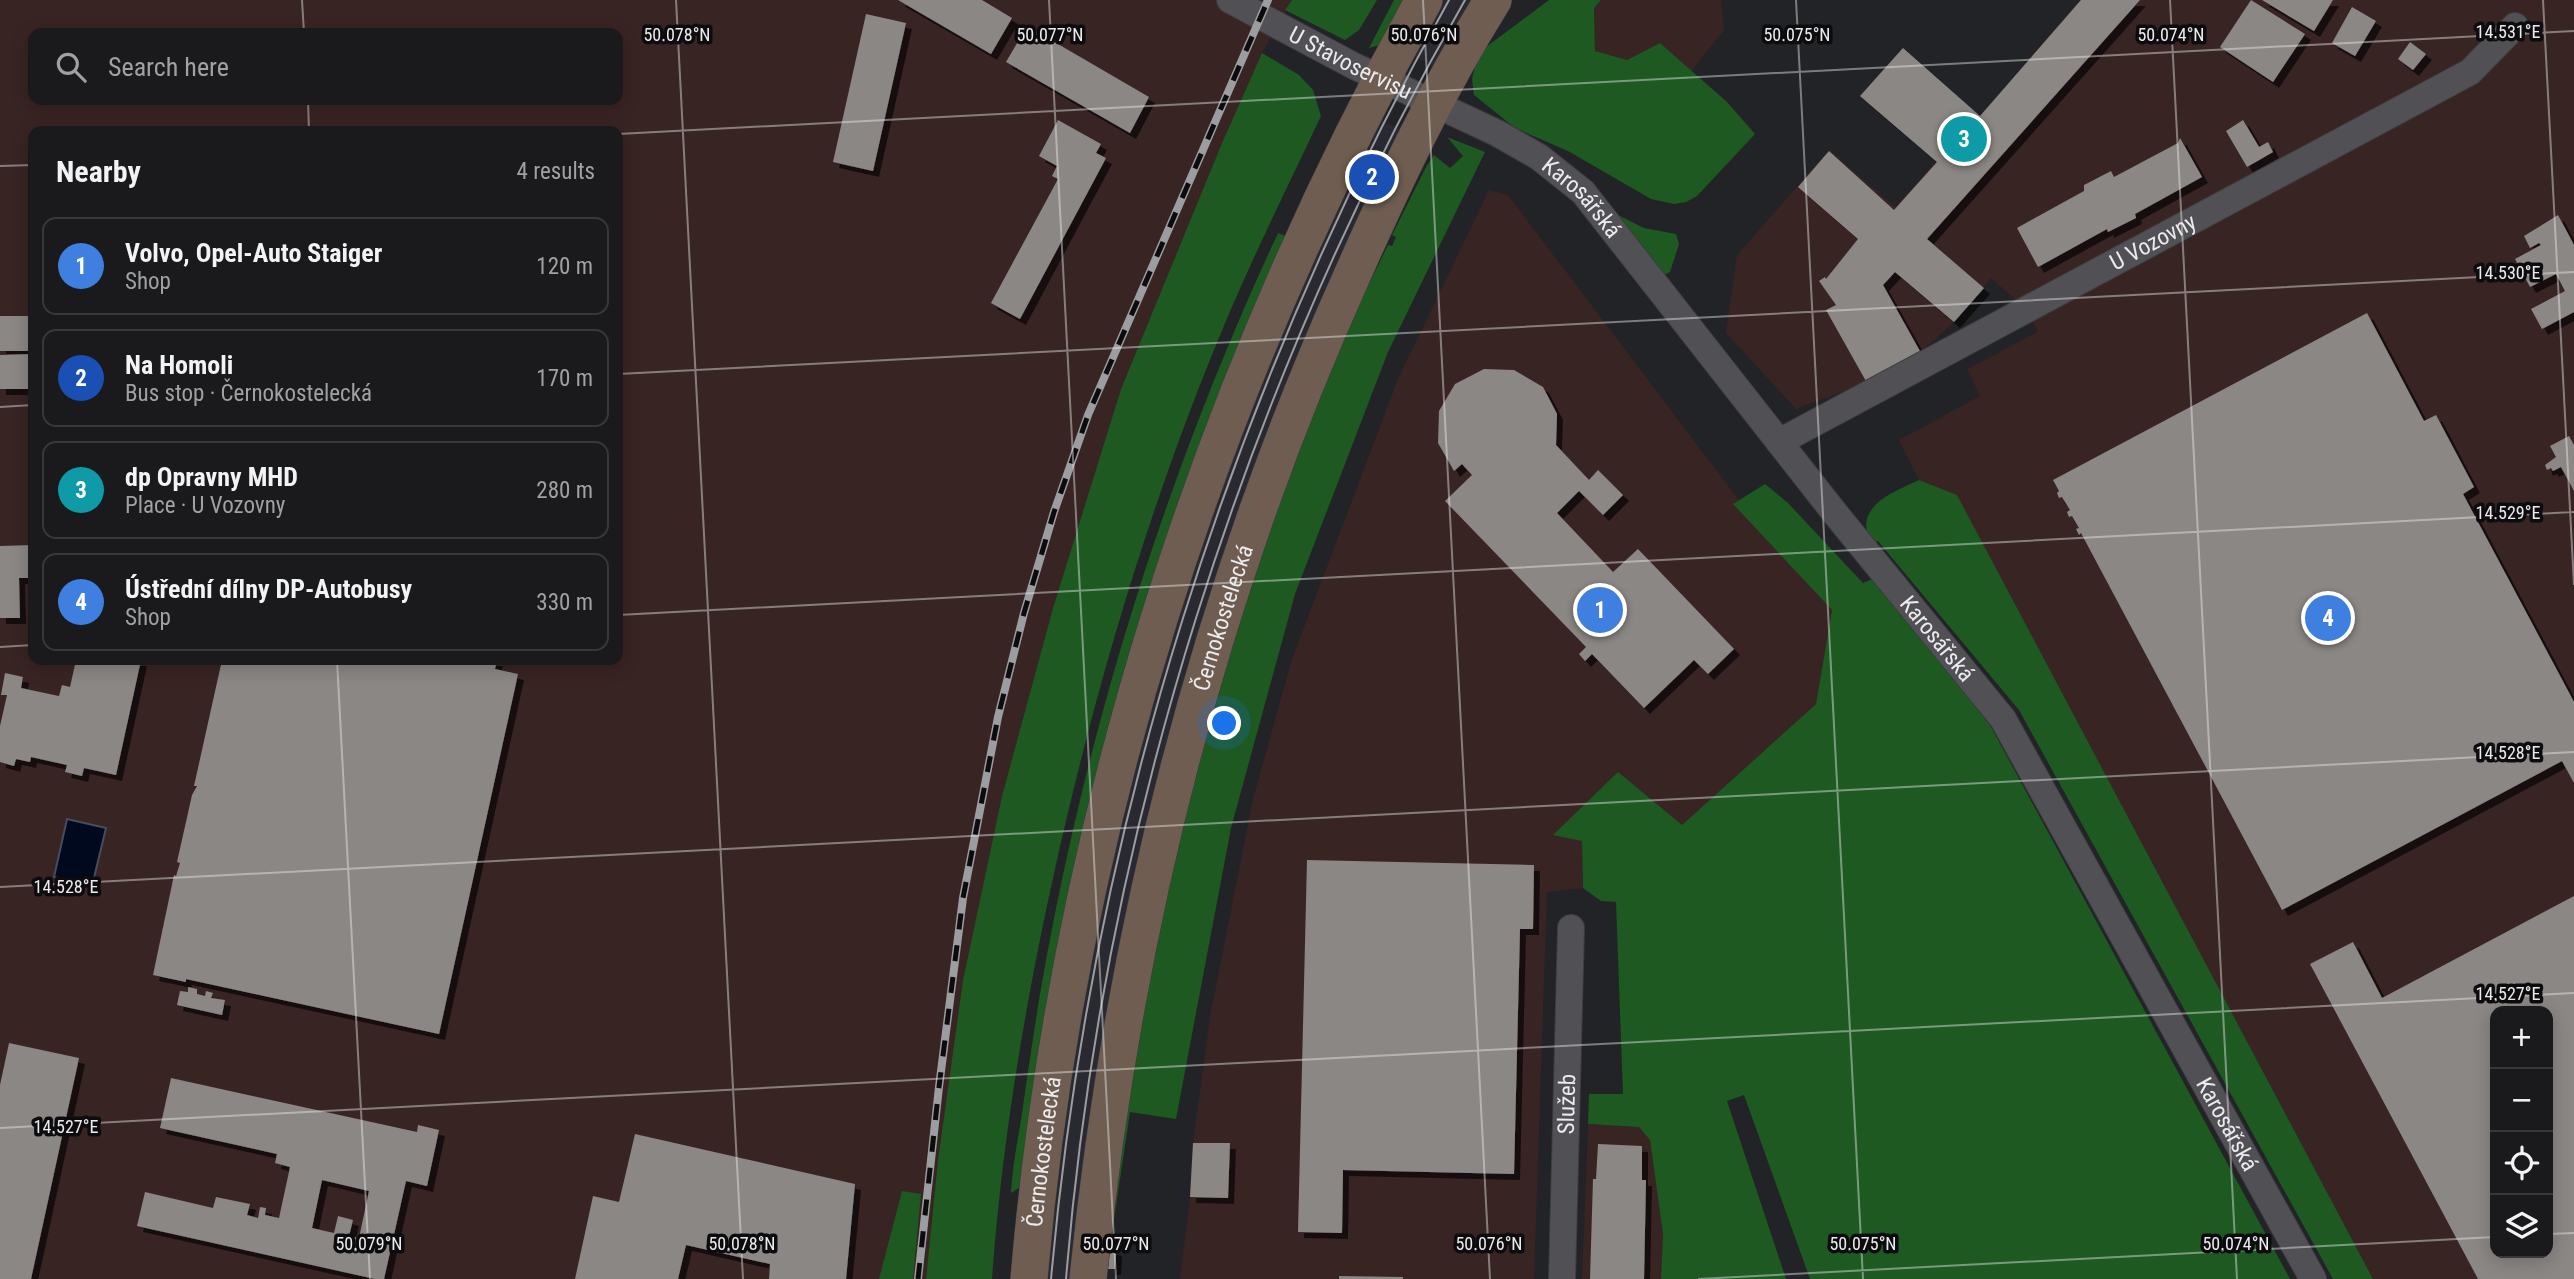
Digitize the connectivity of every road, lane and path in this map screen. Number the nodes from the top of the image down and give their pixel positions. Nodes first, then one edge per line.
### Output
1 (1230, 0) edge
2 (1424, 0) edge
3 (1493, 0) edge
4 (2515, 26) dead end
5 (1381, 79) junction
6 (1436, 103) junction
7 (1779, 442) junction
8 (1571, 928) dead end
9 (1029, 1279) edge
10 (1088, 1279) edge
11 (1562, 1279) edge
12 (2313, 1279) edge

1 - 5 street, U Stavoservisu
2 - 5 main road, Černokostelecká
3 - 6 main road, Černokostelecká
4 - 7 street, U Vozovny
5 - 6 street, U Stavoservisu
5 - 9 main road, Černokostelecká
6 - 7 street, Karosářská
6 - 10 main road, Černokostelecká
7 - 12 street, Karosářská
8 - 11 street, Služeb

